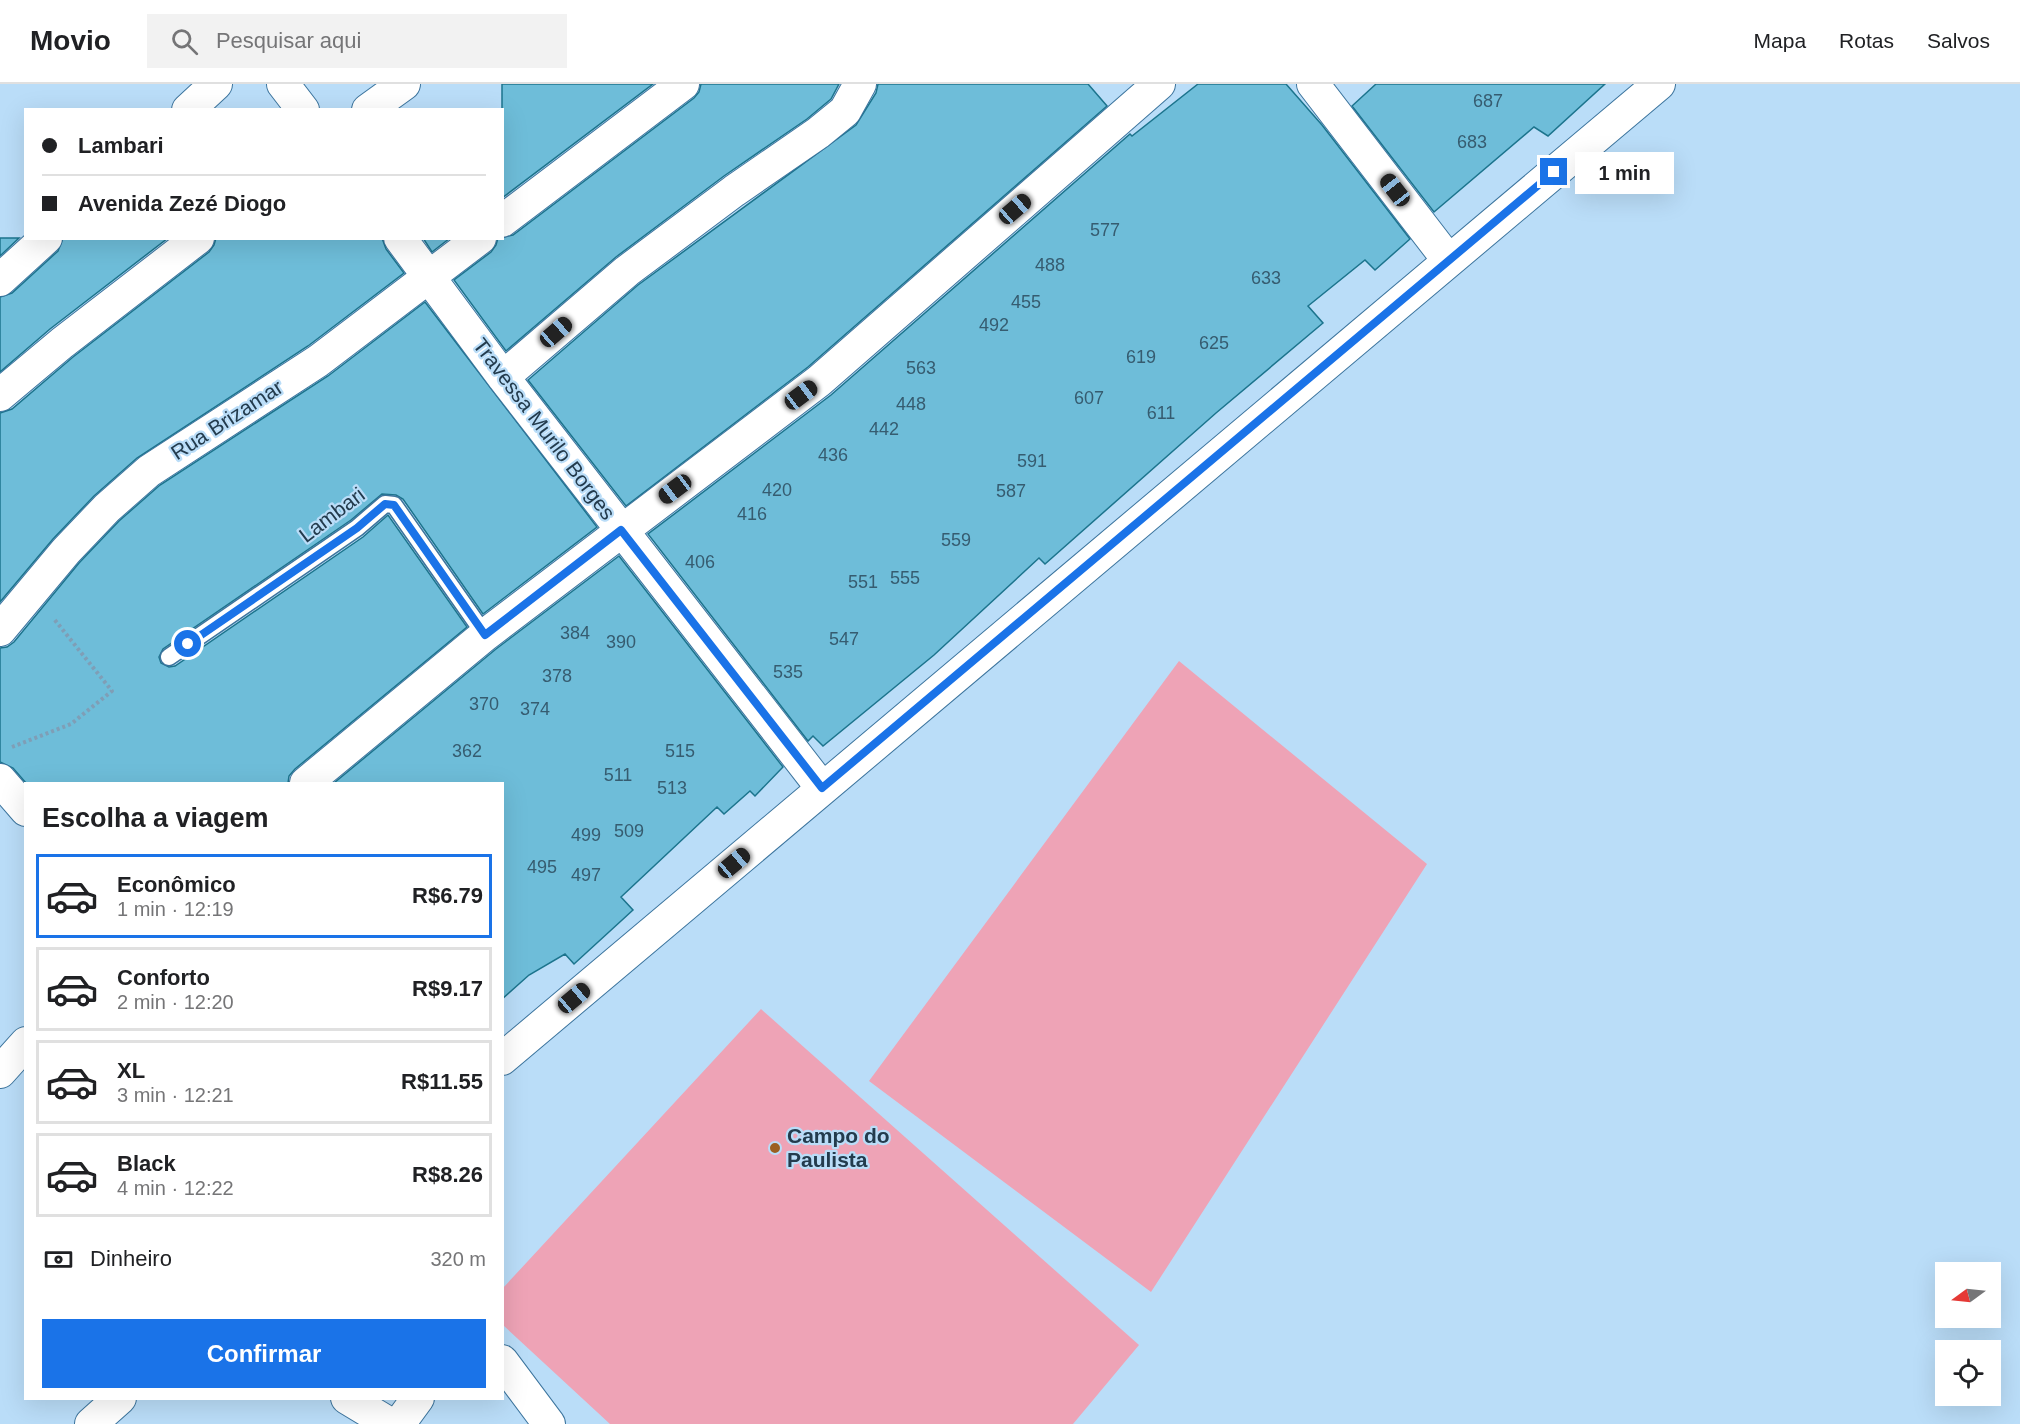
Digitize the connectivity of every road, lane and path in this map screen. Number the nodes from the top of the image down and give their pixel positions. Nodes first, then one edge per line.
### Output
1 (216, 84) edge
2 (283, 84) edge
3 (404, 84) edge
4 (683, 84) edge
5 (860, 84) edge
6 (1159, 84) edge
7 (1313, 84) edge
8 (1659, 84) edge
9 (190, 108) edge
10 (301, 108) edge
11 (371, 108) edge
12 (504, 219) edge
13 (44, 240) edge
14 (195, 240) edge
15 (401, 240) edge
16 (477, 240) edge
17 (1449, 261) junction
18 (429, 277) junction
19 (0, 280) edge
20 (503, 378) junction
21 (0, 395) edge
22 (621, 530) junction
23 (33, 592) junction
24 (0, 630) edge
25 (485, 635) junction
26 (169, 657) dead end
27 (9, 748) dead end
28 (0, 780) edge
29 (307, 782) edge
30 (822, 788) junction
31 (24, 808) edge
32 (24, 1045) edge
33 (504, 1057) edge
34 (0, 1072) edge
35 (504, 1363) edge
36 (118, 1400) edge
37 (350, 1400) edge
38 (417, 1400) edge
39 (91, 1424) edge
40 (390, 1424) edge
41 (399, 1424) edge
42 (549, 1424) edge

1 - 9 street
2 - 10 street
3 - 11 street
4 - 12 street
5 - 20 street
6 - 22 street
7 - 17 street
8 - 17 street
13 - 19 street
14 - 21 street
15 - 18 street, Travessa Murilo Borges
16 - 18 street, Rua Brizamar
17 - 30 street
18 - 20 street, Travessa Murilo Borges
18 - 23 street, Rua Brizamar
20 - 22 street, Travessa Murilo Borges
22 - 25 street
22 - 30 street, Travessa Murilo Borges
23 - 24 street, Rua Brizamar
23 - 27 path
25 - 26 lane, Lambari
25 - 29 street
28 - 31 street
30 - 33 street
32 - 34 street
35 - 42 street
36 - 39 street
37 - 40 street
38 - 41 street

